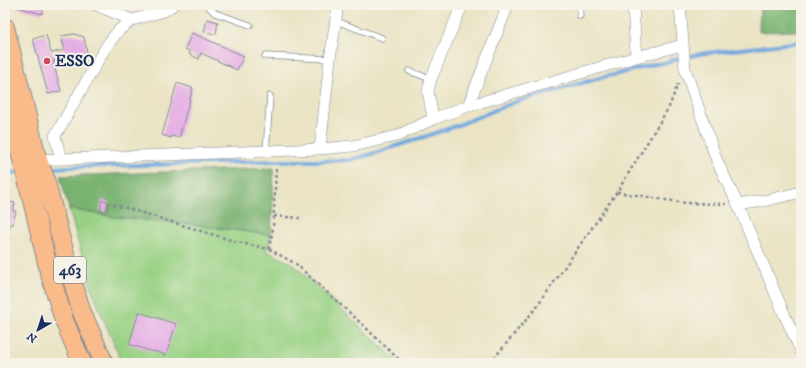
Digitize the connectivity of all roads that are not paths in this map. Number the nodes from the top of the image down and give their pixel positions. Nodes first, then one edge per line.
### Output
1 (96, 5) edge
2 (173, 5) edge
3 (207, 5) edge
4 (338, 5) edge
5 (462, 5) edge
6 (508, 5) edge
7 (579, 5) edge
8 (633, 5) edge
9 (680, 5) edge
10 (580, 16) dead end
11 (132, 20) junction
12 (336, 21) junction
13 (250, 25) dead end
14 (5, 27) edge
15 (382, 38) dead end
16 (682, 45) junction
17 (265, 56) dead end
18 (636, 57) junction
19 (330, 59) junction
20 (409, 71) dead end
21 (431, 79) junction
22 (5, 93) edge
23 (270, 96) dead end
24 (468, 106) junction
25 (433, 119) junction
26 (320, 149) junction
27 (266, 151) junction
28 (61, 159) junction
29 (35, 163) junction
30 (801, 192) edge
31 (738, 205) junction
32 (801, 351) edge
33 (101, 362) edge
34 (82, 363) edge

1 - 11 street
2 - 11 street
3 - 13 lane
4 - 12 street
5 - 21 street
6 - 24 street
7 - 10 lane
8 - 18 street
9 - 16 street
11 - 28 street
12 - 15 lane
12 - 19 street
14 - 29 highway, 463
16 - 18 street
16 - 31 street
17 - 19 lane
18 - 24 street
19 - 26 street
20 - 21 lane
21 - 25 street
22 - 29 highway, 463
23 - 27 lane
24 - 25 street
25 - 26 street
26 - 27 street
27 - 28 street
28 - 29 street
29 - 33 highway, 463
29 - 34 highway, 463
30 - 31 street
31 - 32 street

